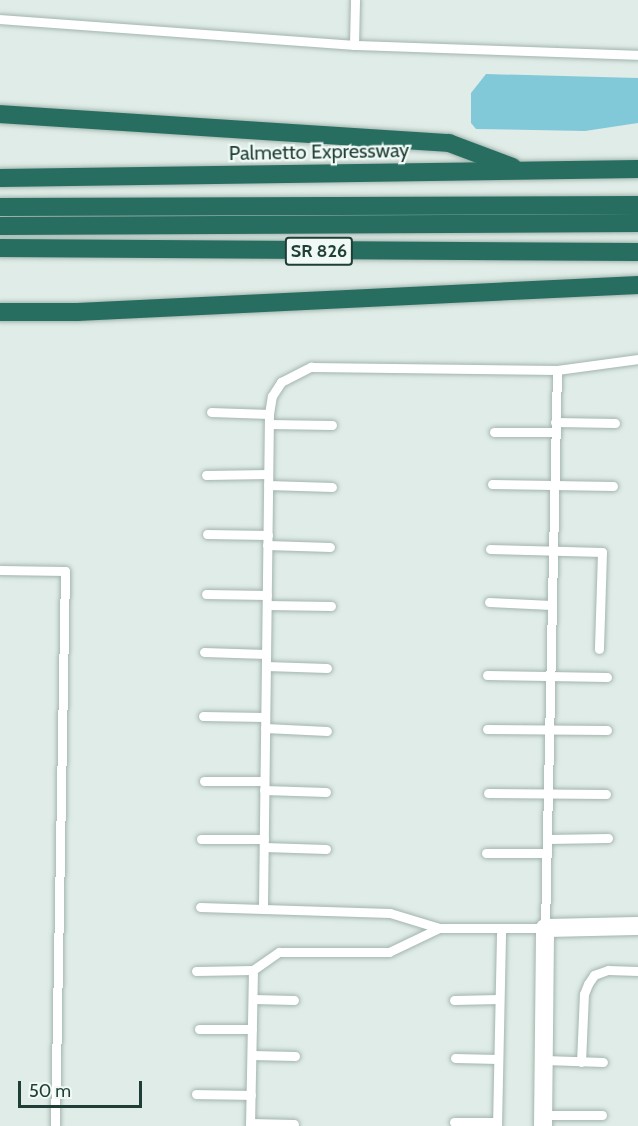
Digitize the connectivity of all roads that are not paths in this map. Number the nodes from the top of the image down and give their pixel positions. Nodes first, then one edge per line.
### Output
1 (354, 0) edge
2 (0, 20) edge
3 (354, 45) junction
4 (638, 55) edge
5 (0, 114) edge
6 (638, 170) edge
7 (523, 171) junction
8 (0, 178) edge
9 (638, 206) edge
10 (0, 207) edge
11 (638, 223) edge
12 (0, 226) edge
13 (0, 248) edge
14 (638, 252) edge
15 (638, 285) edge
16 (0, 312) edge
17 (638, 359) edge
18 (557, 370) junction
19 (211, 412) dead end
20 (269, 419) junction
21 (615, 423) dead end
22 (332, 425) dead end
23 (555, 427) junction
24 (494, 432) dead end
25 (268, 474) junction
26 (206, 475) dead end
27 (492, 484) dead end
28 (554, 484) junction
29 (268, 486) junction
30 (613, 486) dead end
31 (332, 487) dead end
32 (207, 534) dead end
33 (268, 540) junction
34 (330, 547) dead end
35 (490, 549) dead end
36 (553, 550) junction
37 (0, 570) edge
38 (206, 594) dead end
39 (267, 600) junction
40 (489, 602) dead end
41 (551, 605) junction
42 (331, 606) dead end
43 (599, 649) dead end
44 (204, 652) dead end
45 (266, 654) junction
46 (266, 666) junction
47 (327, 668) dead end
48 (487, 675) dead end
49 (550, 675) junction
50 (607, 677) dead end
51 (203, 716) dead end
52 (265, 717) junction
53 (265, 728) junction
54 (487, 729) dead end
55 (549, 730) junction
56 (607, 730) dead end
57 (327, 731) dead end
58 (204, 781) dead end
59 (264, 785) junction
60 (326, 792) dead end
61 (488, 793) dead end
62 (548, 793) junction
63 (606, 794) dead end
64 (608, 838) dead end
65 (201, 839) dead end
66 (546, 839) junction
67 (264, 843) junction
68 (326, 849) dead end
69 (486, 853) dead end
70 (546, 853) junction
71 (200, 907) dead end
72 (263, 909) junction
73 (638, 926) edge
74 (439, 928) junction
75 (501, 928) junction
76 (545, 928) junction
77 (254, 970) junction
78 (196, 971) dead end
79 (638, 971) edge
80 (253, 999) junction
81 (499, 999) junction
82 (294, 1000) dead end
83 (454, 1000) dead end
84 (199, 1029) dead end
85 (252, 1029) junction
86 (252, 1055) junction
87 (295, 1056) dead end
88 (455, 1058) dead end
89 (498, 1059) junction
90 (544, 1060) junction
91 (582, 1062) junction
92 (603, 1062) dead end
93 (196, 1094) dead end
94 (251, 1095) junction
95 (602, 1115) dead end
96 (544, 1120) edge
97 (454, 1122) dead end
98 (250, 1124) edge
99 (294, 1124) dead end
100 (497, 1124) edge
101 (55, 1126) edge

1 - 3 lane
2 - 3 lane
3 - 4 lane
5 - 7 highway
6 - 7 highway, Palmetto Expressway
7 - 8 highway, Palmetto Expressway
9 - 10 highway
11 - 12 highway
13 - 14 highway, SR 826
15 - 16 highway
17 - 18 lane
18 - 20 lane
18 - 23 lane
19 - 20 lane
20 - 22 lane
20 - 25 lane
21 - 23 lane
23 - 24 lane
23 - 28 lane
25 - 26 lane
25 - 29 lane
27 - 28 lane
28 - 30 lane
28 - 36 lane
29 - 31 lane
29 - 33 lane
32 - 33 lane
33 - 34 lane
33 - 39 lane
35 - 36 lane
36 - 41 lane
36 - 43 lane
37 - 101 lane
38 - 39 lane
39 - 42 lane
39 - 45 lane
40 - 41 lane
41 - 49 lane
44 - 45 lane
45 - 46 lane
46 - 47 lane
46 - 52 lane
48 - 49 lane
49 - 50 lane
49 - 55 lane
51 - 52 lane
52 - 53 lane
53 - 57 lane
53 - 59 lane
54 - 55 lane
55 - 56 lane
55 - 62 lane
58 - 59 lane
59 - 60 lane
59 - 67 lane
61 - 62 lane
62 - 63 lane
62 - 66 lane
64 - 66 lane
65 - 67 lane
66 - 70 lane
67 - 68 lane
67 - 72 lane
69 - 70 lane
70 - 76 lane
71 - 72 lane
72 - 74 lane
73 - 76 street
74 - 75 lane
74 - 77 lane
75 - 76 lane
75 - 81 lane
76 - 90 street
77 - 78 lane
77 - 80 lane
79 - 91 lane
80 - 82 lane
80 - 85 lane
81 - 83 lane
81 - 89 lane
84 - 85 lane
85 - 86 lane
86 - 87 lane
86 - 94 lane
88 - 89 lane
89 - 100 lane
90 - 91 lane
90 - 96 street
91 - 92 lane
93 - 94 lane
94 - 98 lane
95 - 96 lane
97 - 100 lane
98 - 99 lane

